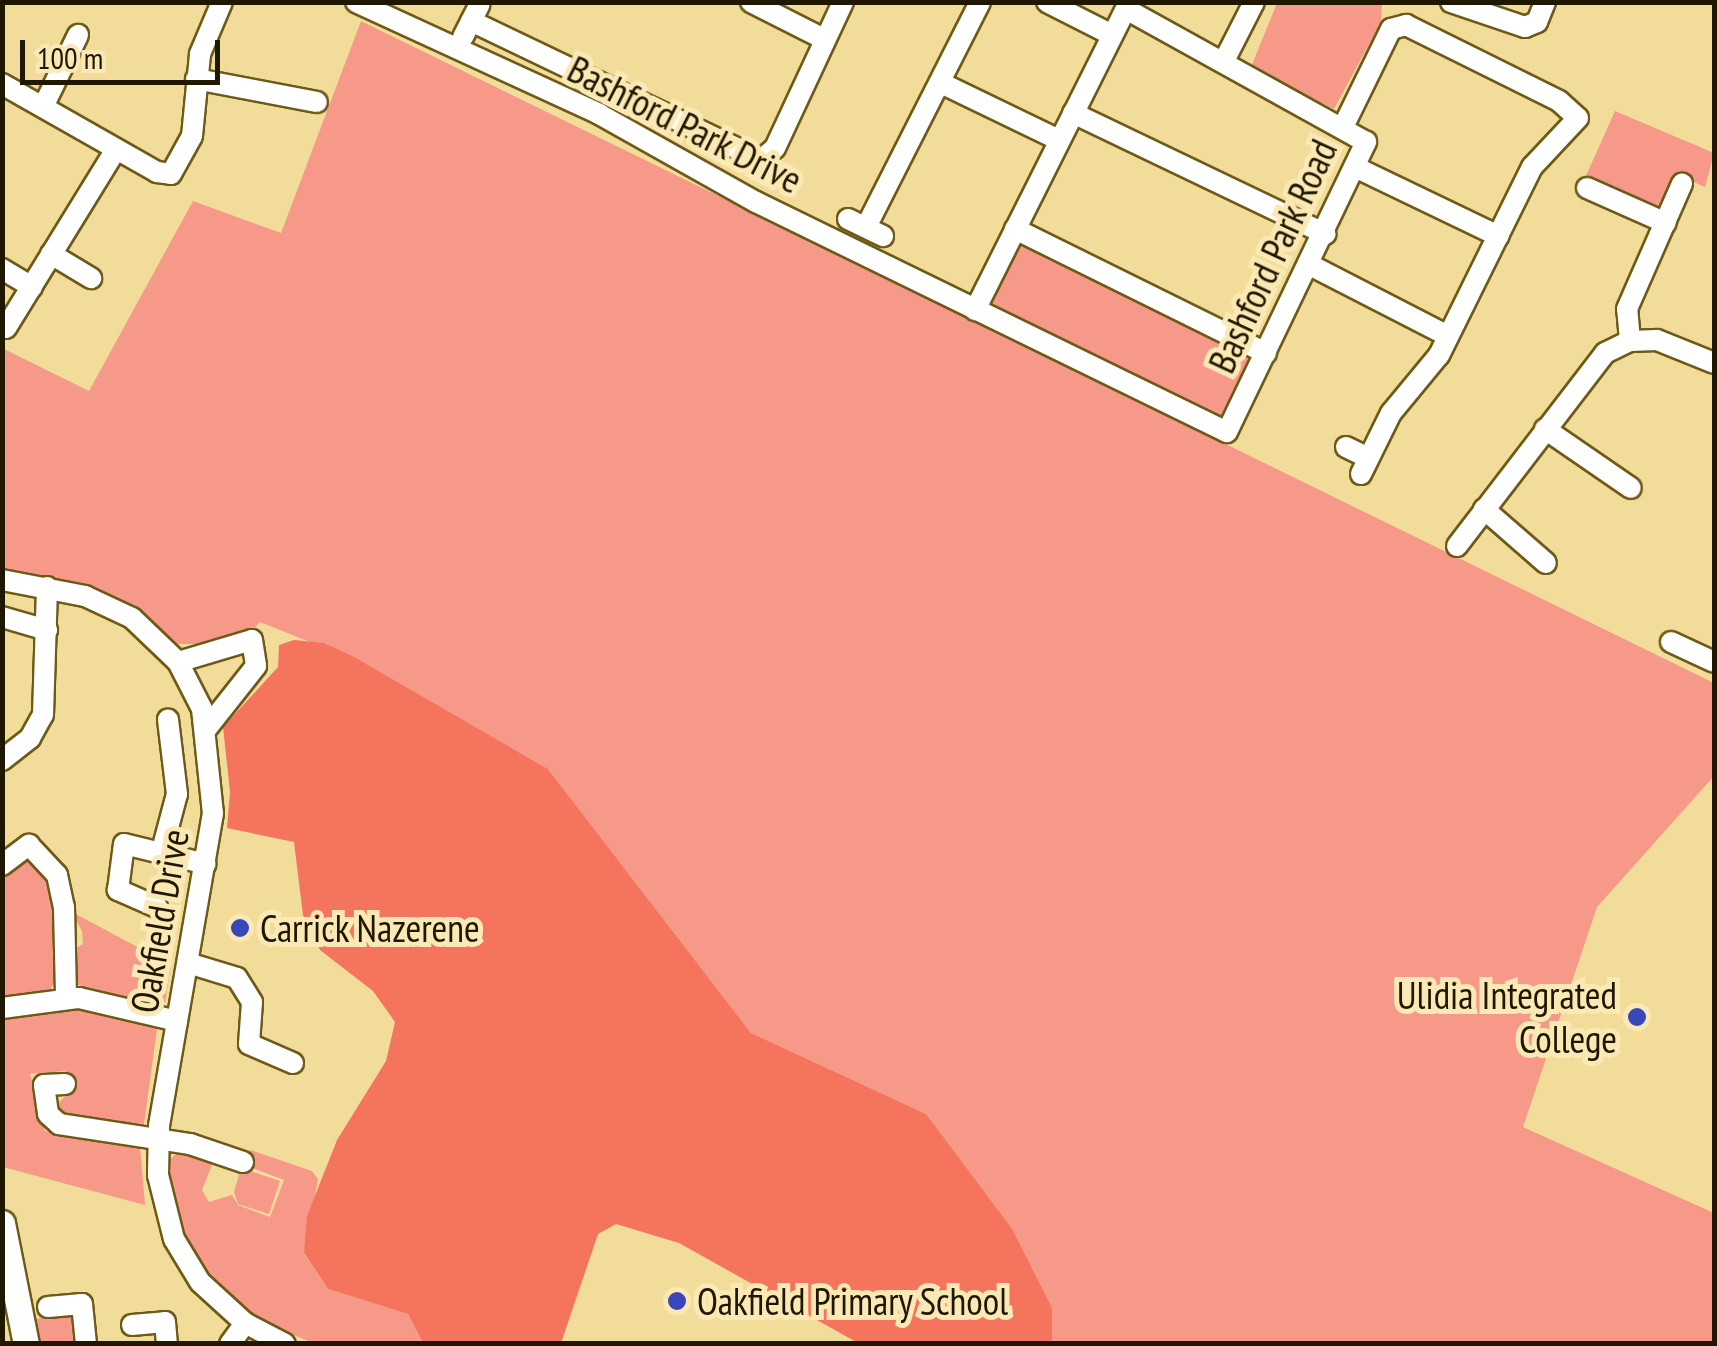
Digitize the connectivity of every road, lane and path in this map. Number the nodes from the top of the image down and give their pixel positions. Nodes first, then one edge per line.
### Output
1 (222, 2) edge
2 (752, 2) edge
3 (844, 2) edge
4 (980, 2) edge
5 (1047, 2) edge
6 (1254, 2) edge
7 (1451, 2) edge
8 (1544, 2) edge
9 (359, 4) edge
10 (1127, 6) edge
11 (384, 9) edge
12 (471, 21) dead end
13 (78, 35) dead end
14 (1112, 35) junction
15 (824, 38) junction
16 (1226, 59) junction
17 (196, 78) junction
18 (941, 83) junction
19 (2, 84) edge
20 (316, 103) dead end
21 (44, 106) junction
22 (1073, 114) junction
23 (1344, 125) junction
24 (1059, 140) junction
25 (116, 149) junction
26 (1357, 168) junction
27 (1682, 184) dead end
28 (1587, 188) dead end
29 (1666, 223) junction
30 (866, 227) dead end
31 (1015, 229) junction
32 (1326, 234) junction
33 (1498, 236) junction
34 (51, 254) junction
35 (1310, 265) junction
36 (2, 269) edge
37 (92, 278) dead end
38 (32, 286) junction
39 (975, 310) junction
40 (6, 328) dead end
41 (1448, 336) junction
42 (1630, 340) junction
43 (1266, 353) junction
44 (1714, 362) edge
45 (1545, 429) junction
46 (1227, 432) joint
47 (1346, 447) dead end
48 (1631, 488) dead end
49 (1484, 509) junction
50 (1457, 546) dead end
51 (1546, 562) dead end
52 (47, 587) junction
53 (4, 604) edge
54 (47, 630) junction
55 (1671, 642) dead end
56 (178, 662) junction
57 (1714, 662) edge
58 (168, 720) dead end
59 (206, 728) junction
60 (2, 760) edge
61 (161, 854) junction
62 (206, 864) junction
63 (2, 865) edge
64 (157, 908) dead end
65 (188, 963) junction
66 (66, 998) junction
67 (2, 1008) edge
68 (177, 1021) junction
69 (294, 1063) dead end
70 (65, 1084) dead end
71 (158, 1140) junction
72 (243, 1162) dead end
73 (2, 1222) edge
74 (48, 1307) dead end
75 (245, 1323) junction
76 (132, 1325) dead end
77 (26, 1344) edge
78 (86, 1344) edge
79 (167, 1344) edge
80 (230, 1344) edge
81 (285, 1344) edge

1 - 17 street
2 - 15 street
3 - 15 street
4 - 18 street
5 - 14 street
6 - 16 street
7 - 8 street
9 - 11 street, Bashford Park Drive
10 - 14 street
10 - 16 street, Bashford Park Road
11 - 39 street, Bashford Park Drive
12 - 15 street
13 - 21 street
14 - 22 street
16 - 23 street, Bashford Park Road
17 - 20 street
17 - 25 street
18 - 24 street
18 - 30 street
19 - 21 street
21 - 25 street
22 - 24 street
22 - 32 street
23 - 26 street, Bashford Park Road
23 - 33 street
24 - 31 street
25 - 34 street
26 - 32 street, Bashford Park Road
26 - 33 street
27 - 29 street
28 - 29 street
29 - 42 street
31 - 39 street
31 - 43 street
32 - 35 street, Bashford Park Road
33 - 41 street
34 - 37 street
34 - 38 street
35 - 41 street
35 - 43 street, Bashford Park Road
36 - 38 street
38 - 40 street
39 - 46 street, Bashford Park Drive
41 - 47 street
42 - 44 street
42 - 45 street
43 - 46 street, Bashford Park Road
45 - 48 street
45 - 49 street
49 - 50 street
49 - 51 street
52 - 53 street, Oakfield Drive
52 - 54 street
52 - 56 street, Oakfield Drive
53 - 54 street
54 - 60 street
55 - 57 street
56 - 59 street, Oakfield Drive
56 - 59 street
58 - 61 street
59 - 62 street, Oakfield Drive
61 - 62 street
61 - 64 street
62 - 65 street, Oakfield Drive
63 - 66 street
65 - 68 street, Oakfield Drive
65 - 69 street
66 - 67 street
66 - 68 street
68 - 71 street, Oakfield Drive
70 - 71 street
71 - 72 street
71 - 75 street, Oakfield Drive
73 - 77 main road
74 - 78 street
75 - 80 street
75 - 81 street, Oakfield Drive
76 - 79 street

